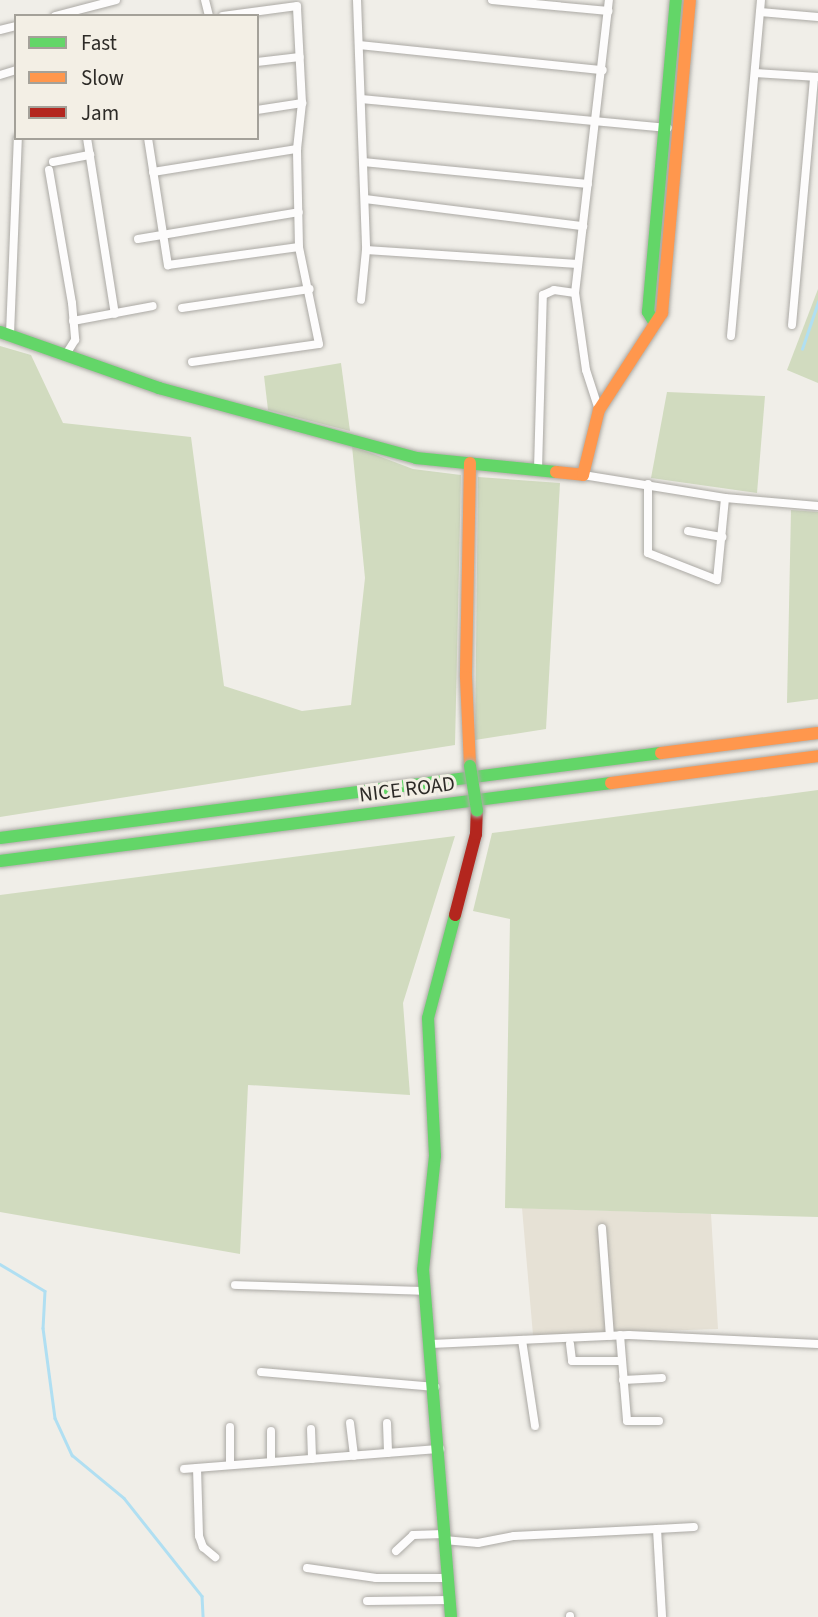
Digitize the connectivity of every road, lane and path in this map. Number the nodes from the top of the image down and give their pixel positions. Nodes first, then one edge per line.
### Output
1 (116, 0) edge
2 (357, 0) edge
3 (492, 0) edge
4 (609, 0) edge
5 (676, 0) edge
6 (690, 0) edge
7 (761, 0) edge
8 (297, 3) edge
9 (608, 11) junction
10 (760, 12) junction
11 (63, 14) edge
12 (234, 14) edge
13 (818, 17) edge
14 (359, 45) junction
15 (300, 57) junction
16 (259, 62) edge
17 (603, 70) junction
18 (755, 73) junction
19 (816, 77) edge
20 (360, 99) junction
21 (302, 103) junction
22 (259, 110) edge
23 (595, 121) junction
24 (664, 127) junction
25 (678, 130) junction
26 (18, 140) edge
27 (87, 140) edge
28 (148, 140) edge
29 (297, 149) junction
30 (90, 155) junction
31 (363, 162) junction
32 (153, 172) junction
33 (588, 184) junction
34 (365, 199) junction
35 (299, 212) junction
36 (583, 226) junction
37 (164, 235) junction
38 (138, 239) dead end
39 (299, 247) junction
40 (366, 250) junction
41 (578, 264) junction
42 (310, 289) junction
43 (575, 293) junction
44 (361, 300) dead end
45 (153, 306) dead end
46 (182, 308) dead end
47 (115, 314) junction
48 (73, 321) junction
49 (654, 322) junction
50 (792, 325) dead end
51 (5, 333) edge
52 (731, 336) dead end
53 (67, 354) junction
54 (192, 362) dead end
55 (599, 410) junction
56 (470, 463) junction
57 (538, 469) junction
58 (583, 475) junction
59 (648, 484) junction
60 (725, 498) junction
61 (818, 506) edge
62 (688, 531) dead end
63 (722, 537) junction
64 (818, 733) edge
65 (818, 756) edge
66 (0, 838) edge
67 (0, 861) edge
68 (602, 1228) dead end
69 (235, 1285) dead end
70 (426, 1291) junction
71 (620, 1335) junction
72 (610, 1336) junction
73 (522, 1340) junction
74 (431, 1344) junction
75 (570, 1344) dead end
76 (818, 1344) edge
77 (622, 1361) junction
78 (261, 1372) dead end
79 (662, 1378) dead end
80 (624, 1380) junction
81 (435, 1387) junction
82 (659, 1421) dead end
83 (350, 1423) dead end
84 (387, 1423) dead end
85 (535, 1426) dead end
86 (230, 1427) dead end
87 (311, 1429) dead end
88 (271, 1431) dead end
89 (440, 1449) junction
90 (388, 1453) junction
91 (354, 1456) junction
92 (312, 1459) junction
93 (271, 1462) junction
94 (229, 1465) junction
95 (197, 1468) junction
96 (184, 1469) dead end
97 (694, 1527) dead end
98 (657, 1529) junction
99 (444, 1537) junction
100 (396, 1551) dead end
101 (215, 1556) dead end
102 (307, 1569) dead end
103 (447, 1578) junction
104 (450, 1600) junction
105 (367, 1601) dead end
106 (451, 1617) edge
107 (662, 1617) edge

1 - 11 street
2 - 14 street
3 - 9 street
4 - 9 street
5 - 24 main road
6 - 25 main road
7 - 10 street
8 - 12 street
8 - 15 street
9 - 17 street
10 - 13 street
10 - 18 street
14 - 17 street
14 - 20 street
15 - 16 street
15 - 21 street
17 - 23 street
18 - 19 street
18 - 52 street
19 - 50 street
20 - 23 street
20 - 31 street
21 - 22 street
21 - 29 street
23 - 24 street
23 - 33 street
24 - 25 street
24 - 49 main road
25 - 49 main road
26 - 51 street
27 - 30 street
28 - 32 street
29 - 32 street
29 - 35 street
30 - 47 street
30 - 48 street
31 - 33 street
31 - 34 street
32 - 37 street
33 - 36 street
34 - 36 street
34 - 40 street
35 - 37 street
35 - 39 street
36 - 41 street
37 - 38 street
37 - 39 street
39 - 42 street
40 - 41 street
40 - 44 street
41 - 43 street
42 - 46 street
42 - 54 street
43 - 55 street
43 - 57 street
45 - 47 street
47 - 48 street
48 - 53 street
49 - 55 main road
51 - 53 main road
53 - 56 main road
55 - 58 main road
56 - 57 main road
56 - 70 main road, bridge
57 - 58 main road
58 - 59 street
59 - 60 street
59 - 63 street
60 - 61 street
60 - 63 street
62 - 63 street
64 - 66 main road, NICE ROAD
65 - 67 main road, NICE ROAD
68 - 72 street
69 - 70 street
70 - 74 main road
71 - 72 street
71 - 76 street
71 - 77 street
72 - 73 street
73 - 74 street
73 - 85 street
74 - 81 main road
75 - 77 street
77 - 80 street
78 - 81 street
79 - 80 street
80 - 82 street
81 - 89 main road
83 - 91 street
84 - 90 street
86 - 94 street
87 - 92 street
88 - 93 street
89 - 90 street
89 - 99 main road
90 - 91 street
91 - 92 street
92 - 93 street
93 - 94 street
94 - 95 street
95 - 96 street
95 - 101 street
97 - 98 street
98 - 99 street
98 - 107 street
99 - 100 street
99 - 103 main road
102 - 103 street
103 - 104 main road
104 - 105 street
104 - 106 main road

